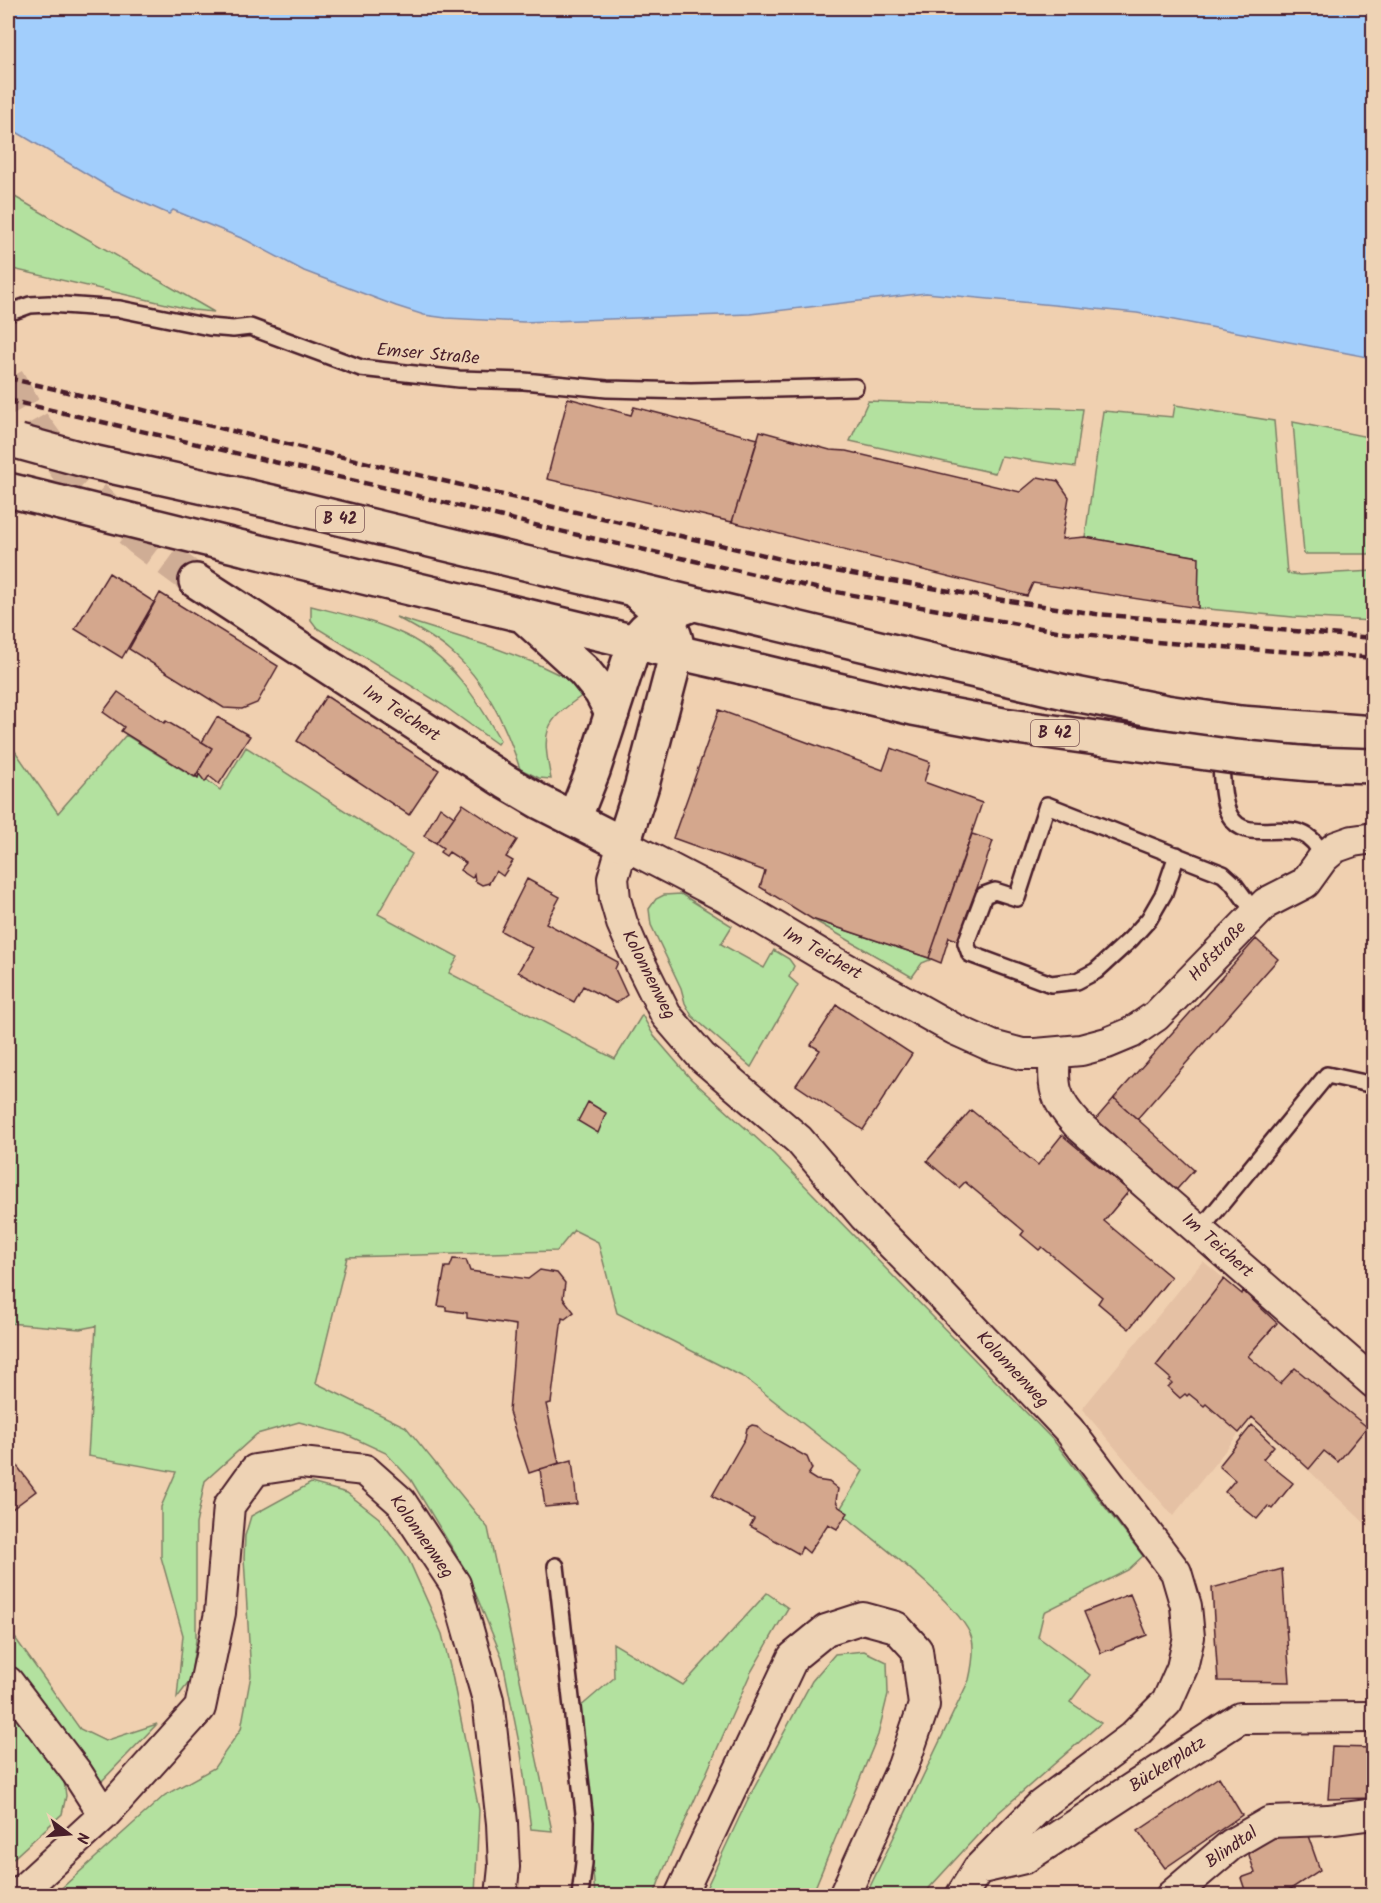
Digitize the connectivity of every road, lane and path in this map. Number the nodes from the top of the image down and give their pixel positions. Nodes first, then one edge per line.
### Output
1 (8, 313) edge
2 (855, 387) dead end
3 (13, 441) edge
4 (8, 490) edge
5 (196, 581) tunnel mouth
6 (633, 589) junction
7 (695, 604) junction
8 (524, 616) junction
9 (663, 617) junction
10 (635, 642) junction
11 (677, 652) junction
12 (612, 713) junction
13 (1374, 733) edge
14 (1219, 743) dead end
15 (1374, 766) edge
16 (574, 819) junction
17 (1374, 838) edge
18 (623, 844) junction
19 (1177, 855) junction
20 (1323, 858) junction
21 (1255, 913) junction
22 (1056, 1053) junction
23 (1374, 1085) edge
24 (1200, 1230) junction
25 (1374, 1383) edge
26 (556, 1566) dead end
27 (8, 1682) edge
28 (1374, 1717) edge
29 (1374, 1814) edge
30 (104, 1815) junction
31 (978, 1869) junction
32 (16, 1896) edge
33 (501, 1896) edge
34 (580, 1896) edge
35 (680, 1896) edge
36 (844, 1896) edge
37 (961, 1896) edge
38 (1171, 1896) edge

1 - 2 lane, Emser Straße
3 - 6 main road, B 42, bridge
4 - 8 main road, B 42, bridge
5 - 16 main road, Im Teichert
6 - 7 main road, B 42
6 - 9 main road, B 42
7 - 9 main road
7 - 13 main road, B 42
8 - 10 main road, B 42
8 - 12 main road, B 42
9 - 10 main road
9 - 11 main road, B 42
10 - 11 main road, B 42
10 - 12 main road
11 - 15 main road, B 42, bridge
11 - 18 main road
12 - 16 main road
14 - 20 lane
16 - 18 main road, Im Teichert
17 - 20 street, Hofstraße
18 - 22 street, Im Teichert
18 - 31 street, Kolonnenweg
19 - 19 lane
19 - 21 lane
20 - 21 street, Hofstraße
21 - 22 street, Hofstraße
22 - 24 street, Im Teichert
23 - 24 lane
24 - 25 street, Im Teichert
26 - 34 lane
27 - 30 street
28 - 31 street, Bückerplatz
29 - 38 street, Blindtal
30 - 32 street, Kolonnenweg
30 - 33 street, Kolonnenweg
31 - 37 street, Kolonnenweg
35 - 36 street

